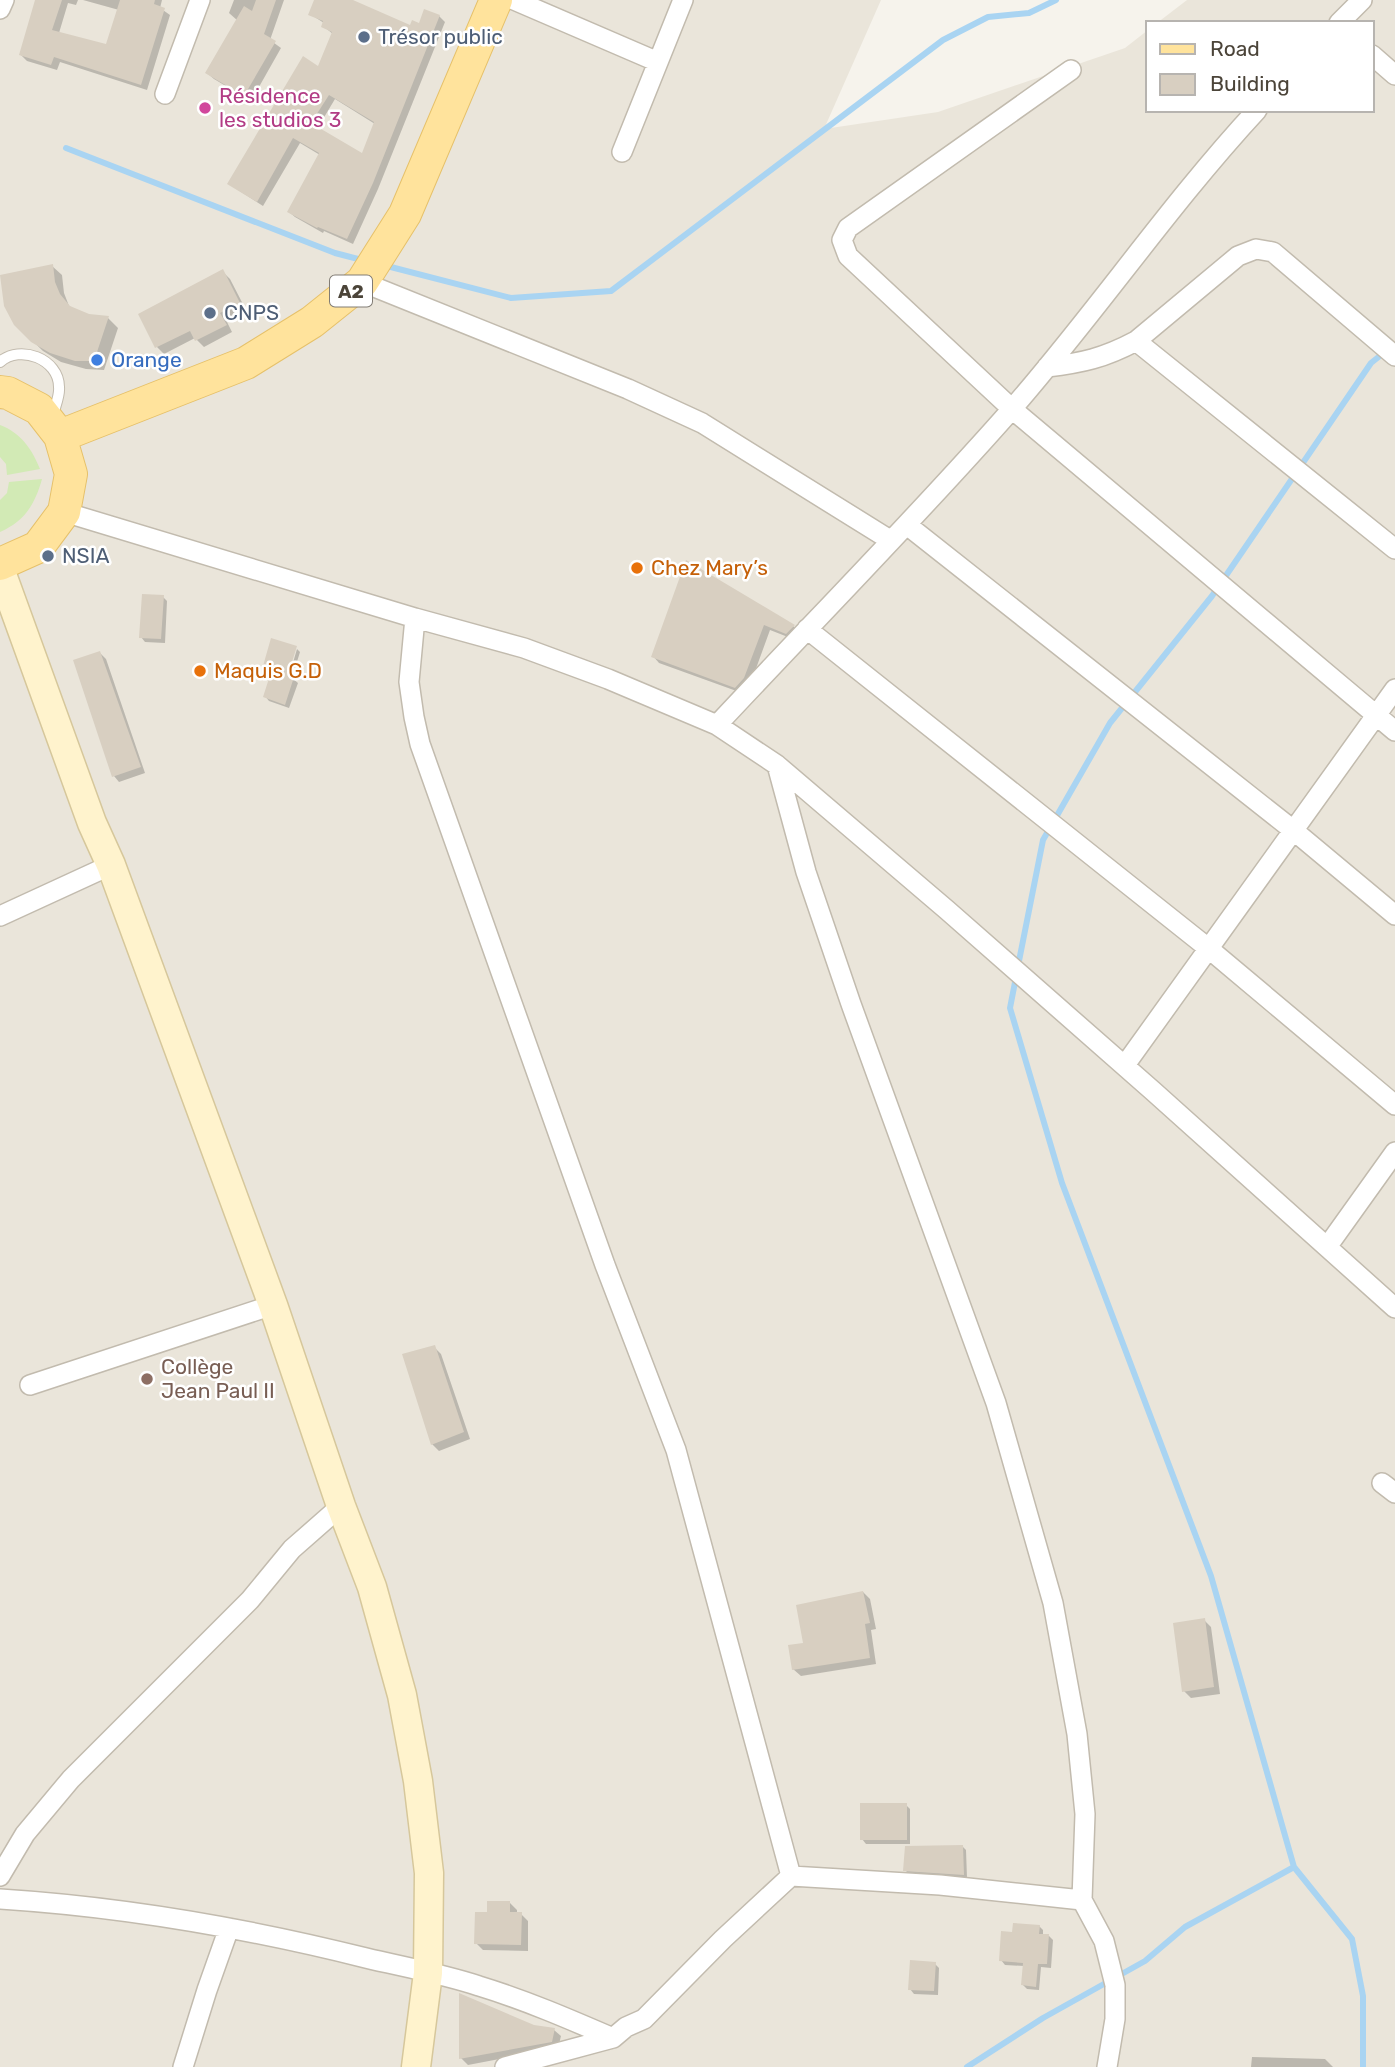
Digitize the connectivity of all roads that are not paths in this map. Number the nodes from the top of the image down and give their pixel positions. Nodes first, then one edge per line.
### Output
1 (4, 0) edge
2 (200, 0) edge
3 (496, 0) edge
4 (514, 0) edge
5 (683, 0) edge
6 (1362, 0) edge
7 (0, 9) edge
8 (1341, 21) edge
9 (1374, 57) edge
10 (659, 62) junction
11 (1071, 70) dead end
12 (1395, 75) edge
13 (164, 94) dead end
14 (1255, 112) edge
15 (622, 152) dead end
16 (362, 282) junction
17 (1136, 341) junction
18 (1395, 356) edge
19 (0, 362) edge
20 (1047, 367) junction
21 (0, 392) edge
22 (1012, 410) junction
23 (55, 430) junction
24 (64, 512) junction
25 (907, 525) junction
26 (890, 540) junction
27 (1395, 549) edge
28 (0, 566) edge
29 (415, 618) junction
30 (807, 629) junction
31 (1395, 689) edge
32 (1376, 715) junction
33 (717, 724) junction
34 (1395, 731) edge
35 (777, 765) junction
36 (1293, 830) junction
37 (111, 864) junction
38 (1395, 915) edge
39 (0, 916) edge
40 (1208, 948) junction
41 (1125, 1065) junction
42 (1395, 1105) edge
43 (1395, 1152) edge
44 (1327, 1248) junction
45 (273, 1305) junction
46 (1395, 1308) edge
47 (30, 1385) dead end
48 (341, 1506) junction
49 (0, 1875) edge
50 (791, 1876) junction
51 (0, 1899) edge
52 (1082, 1900) junction
53 (229, 1928) junction
54 (428, 1973) junction
55 (613, 2038) junction
56 (183, 2067) edge
57 (415, 2067) edge
58 (505, 2067) edge
59 (1107, 2067) edge

1 - 7 street
2 - 13 street
3 - 16 main road, A2
4 - 10 street
5 - 10 street
6 - 8 street
9 - 12 street
10 - 15 street
11 - 22 street
14 - 20 street
16 - 23 main road, A2
16 - 26 street
17 - 18 street
17 - 20 street
17 - 27 street
19 - 23 lane
20 - 22 street
21 - 23 main road
22 - 25 street
22 - 32 street
23 - 24 main road
24 - 28 main road
24 - 29 street
25 - 26 street
25 - 36 street
26 - 30 street
28 - 37 main road
29 - 33 street
29 - 50 street
30 - 33 street
30 - 40 street
31 - 32 street
32 - 34 street
32 - 36 street
33 - 35 street
35 - 41 street
35 - 52 street
36 - 38 street
36 - 40 street
37 - 39 street
37 - 45 main road
40 - 41 street
40 - 42 street
41 - 44 street
43 - 44 street
44 - 46 street
45 - 47 street
45 - 48 main road
48 - 49 street
48 - 54 main road
50 - 52 street
50 - 55 street
51 - 53 street
52 - 59 street
53 - 54 street
53 - 56 street
54 - 55 street
54 - 57 main road
55 - 58 street

